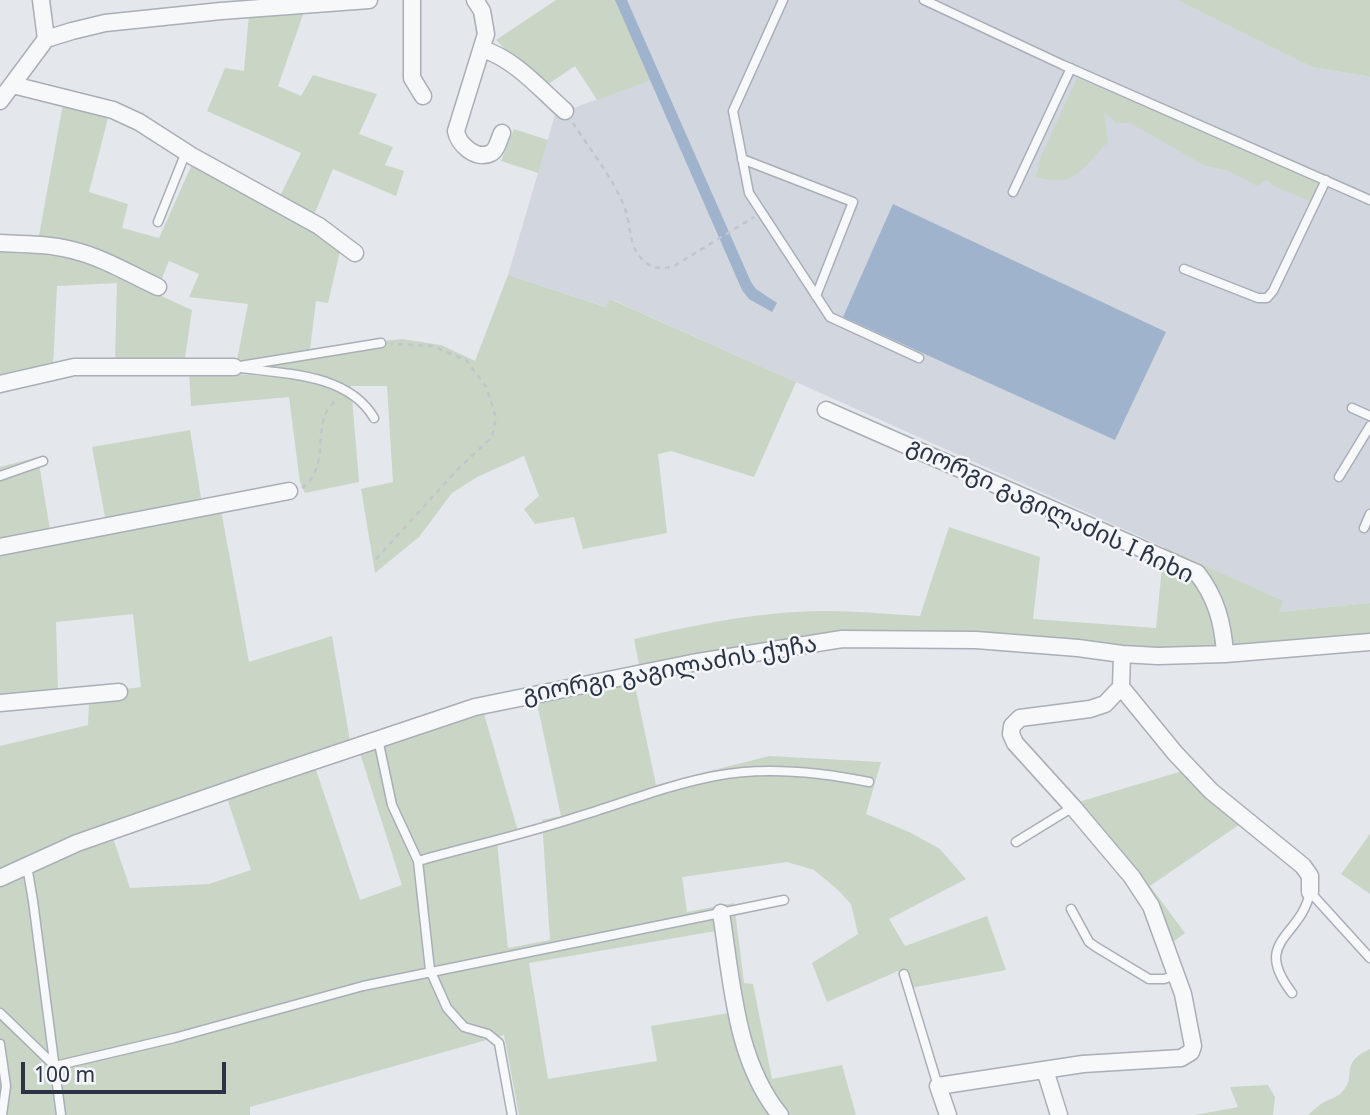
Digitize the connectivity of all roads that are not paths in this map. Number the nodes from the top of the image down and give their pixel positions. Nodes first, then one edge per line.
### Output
1 (41, 0) edge
2 (369, 0) edge
3 (412, 0) edge
4 (475, 0) edge
5 (783, 0) edge
6 (924, 0) edge
7 (46, 39) junction
8 (482, 49) junction
9 (1071, 68) junction
10 (13, 85) junction
11 (423, 96) dead end
12 (0, 101) edge
13 (565, 111) road end
14 (502, 133) dead end
15 (186, 152) junction
16 (743, 159) junction
17 (1326, 180) junction
18 (1013, 192) dead end
19 (1370, 200) edge
20 (158, 222) dead end
21 (0, 243) edge
22 (355, 253) dead end
23 (1184, 269) dead end
24 (158, 287) dead end
25 (816, 296) junction
26 (381, 343) road end
27 (919, 358) dead end
28 (234, 367) junction
29 (0, 384) edge
30 (1352, 408) dead end
31 (826, 410) dead end
32 (1370, 416) edge
33 (374, 418) dead end
34 (1370, 426) edge
35 (43, 461) dead end
36 (0, 475) edge
37 (1339, 477) dead end
38 (289, 491) road end
39 (1370, 514) edge
40 (1364, 528) dead end
41 (0, 547) edge
42 (1370, 642) edge
43 (1122, 654) junction
44 (1225, 654) junction
45 (1121, 687) junction
46 (119, 692) dead end
47 (0, 703) edge
48 (378, 739) junction
49 (869, 782) dead end
50 (1073, 807) junction
51 (1016, 842) dead end
52 (418, 861) junction
53 (27, 866) junction
54 (0, 878) edge
55 (1310, 892) junction
56 (784, 900) dead end
57 (1071, 909) dead end
58 (721, 913) junction
59 (1370, 958) edge
60 (430, 970) junction
61 (905, 974) dead end
62 (1176, 975) junction
63 (1292, 993) dead end
64 (0, 1013) edge
65 (0, 1044) edge
66 (55, 1066) junction
67 (1045, 1070) junction
68 (937, 1086) junction
69 (2, 1115) edge
70 (61, 1115) edge
71 (512, 1115) edge
72 (780, 1115) edge
73 (948, 1115) edge
74 (1059, 1115) edge

1 - 7 street
2 - 7 street
3 - 11 street
4 - 8 street
5 - 16 lane
6 - 9 lane
7 - 10 street
8 - 13 street
8 - 14 street
9 - 17 lane
9 - 18 lane
10 - 12 street
10 - 15 street
15 - 20 lane
15 - 22 street
16 - 25 lane
16 - 25 lane
17 - 19 lane
17 - 23 lane
21 - 24 street
25 - 27 lane
26 - 28 lane
28 - 29 street
28 - 33 lane
30 - 32 lane
31 - 44 street, გიორგი გაგილაძის I ჩიხი
34 - 37 lane
35 - 36 lane
38 - 41 street
39 - 40 lane
42 - 44 street, გიორგი გაგილაძის ქუჩა
43 - 44 street, გიორგი გაგილაძის ქუჩა
43 - 45 street
43 - 48 street, გიორგი გაგილაძის ქუჩა
45 - 50 street
45 - 55 street
46 - 47 street
48 - 52 lane
48 - 53 street, გიორგი გაგილაძის ქუჩა
49 - 52 lane
50 - 51 lane
50 - 62 street
52 - 60 lane
53 - 54 street, გიორგი გაგილაძის ქუჩა
53 - 66 lane
55 - 59 lane
55 - 63 lane
56 - 58 lane
57 - 62 lane
58 - 60 lane
58 - 72 street
60 - 66 lane
60 - 71 lane
61 - 68 lane
62 - 67 street
64 - 66 lane
65 - 69 lane
66 - 70 lane
67 - 68 street
67 - 74 street
68 - 73 street

